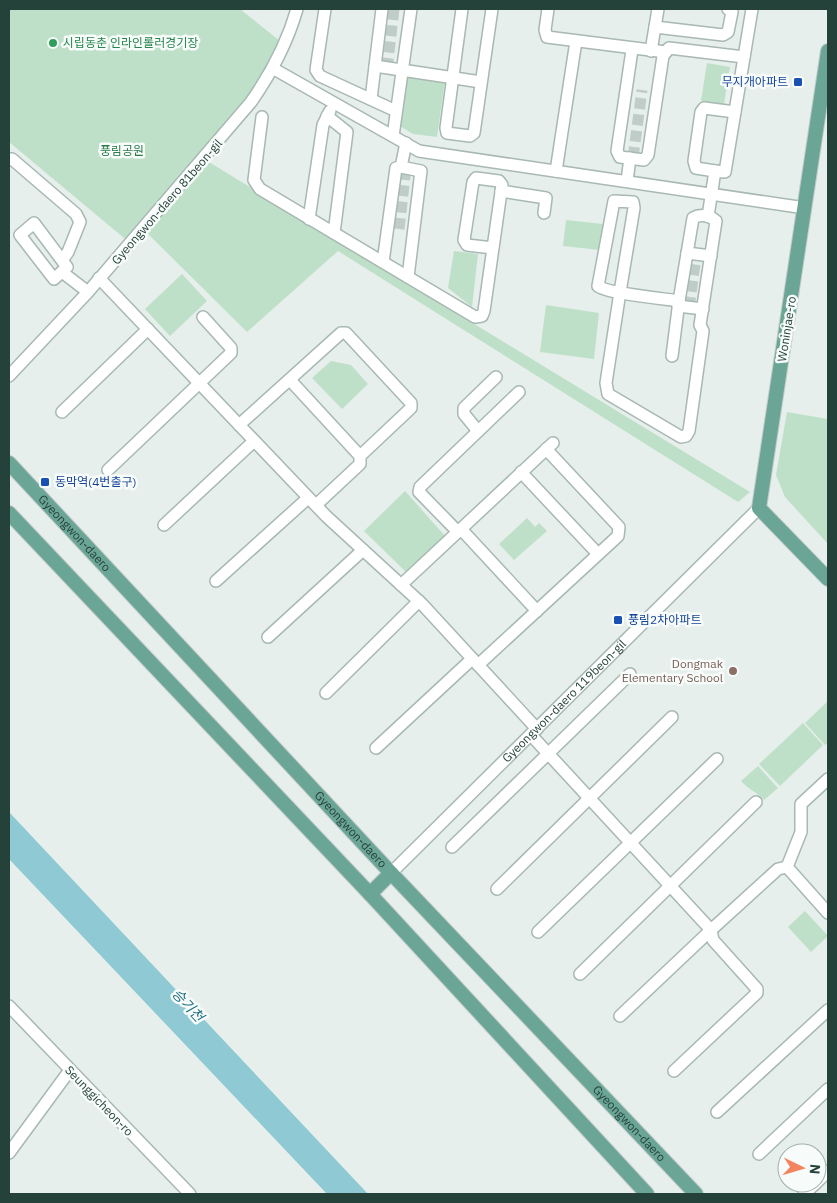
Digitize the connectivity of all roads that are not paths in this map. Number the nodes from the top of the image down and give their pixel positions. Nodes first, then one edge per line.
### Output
1 (297, 9) edge
2 (325, 9) edge
3 (382, 9) edge
4 (411, 9) edge
5 (462, 9) edge
6 (492, 9) edge
7 (548, 9) edge
8 (658, 9) edge
9 (728, 9) edge
10 (752, 9) edge
11 (655, 27) junction
12 (576, 41) junction
13 (632, 50) junction
14 (651, 51) junction
15 (828, 51) edge
16 (666, 52) junction
17 (744, 57) junction
18 (375, 66) junction
19 (274, 69) junction
20 (402, 71) junction
21 (453, 78) junction
22 (481, 82) junction
23 (371, 100) junction
24 (334, 103) junction
25 (396, 111) junction
26 (735, 112) junction
27 (327, 116) junction
28 (262, 117) dead end
29 (460, 135) junction
30 (393, 136) junction
31 (406, 143) junction
32 (457, 156) junction
33 (630, 158) junction
34 (9, 159) edge
35 (490, 162) junction
36 (400, 167) junction
37 (715, 170) junction
38 (556, 171) junction
39 (488, 180) junction
40 (624, 181) junction
41 (501, 192) junction
42 (711, 193) junction
43 (618, 201) junction
44 (805, 208) junction
45 (544, 213) dead end
46 (708, 216) junction
47 (310, 219) junction
48 (334, 233) junction
49 (493, 248) junction
50 (687, 253) junction
51 (711, 256) junction
52 (63, 259) junction
53 (383, 262) junction
54 (62, 272) junction
55 (408, 277) junction
56 (99, 278) junction
57 (88, 292) junction
58 (620, 292) junction
59 (679, 304) junction
60 (703, 309) junction
61 (203, 317) dead end
62 (148, 329) junction
63 (672, 356) dead end
64 (9, 376) edge
65 (496, 377) dead end
66 (290, 380) junction
67 (200, 384) junction
68 (519, 392) dead end
69 (62, 412) dead end
70 (239, 425) junction
71 (478, 431) junction
72 (254, 441) junction
73 (360, 456) junction
74 (9, 463) edge
75 (108, 470) dead end
76 (522, 472) junction
77 (312, 502) junction
78 (759, 508) junction
79 (9, 513) edge
80 (164, 525) dead end
81 (459, 531) junction
82 (363, 550) junction
83 (598, 554) junction
84 (828, 579) edge
85 (216, 581) dead end
86 (401, 585) junction
87 (419, 601) junction
88 (537, 611) junction
89 (268, 637) dead end
90 (475, 662) junction
91 (630, 674) dead end
92 (326, 693) dead end
93 (672, 717) dead end
94 (534, 732) junction
95 (376, 748) dead end
96 (548, 754) junction
97 (717, 759) dead end
98 (828, 779) edge
99 (590, 800) junction
100 (756, 802) dead end
101 (631, 843) junction
102 (452, 847) dead end
103 (787, 867) junction
104 (391, 873) junction
105 (670, 886) junction
106 (497, 889) dead end
107 (370, 894) junction
108 (828, 912) edge
109 (711, 930) junction
110 (538, 932) dead end
111 (580, 974) dead end
112 (9, 1006) edge
113 (828, 1010) edge
114 (620, 1016) dead end
115 (70, 1070) junction
116 (674, 1072) dead end
117 (828, 1089) edge
118 (717, 1112) dead end
119 (9, 1153) edge
120 (759, 1154) dead end
121 (190, 1194) edge
122 (647, 1194) edge
123 (696, 1194) edge

1 - 19 street, Gyeongwon-daero 81beon-gil
2 - 23 street
3 - 18 street
4 - 20 street
5 - 21 street
6 - 22 street
7 - 12 street
8 - 11 street
9 - 11 street
10 - 17 street
11 - 14 street
12 - 13 street
12 - 38 street
13 - 14 street
13 - 33 street
14 - 16 street
15 - 44 main road, Woninjae-ro
16 - 17 street
16 - 33 street
17 - 26 street
18 - 20 street
18 - 23 street
19 - 24 street
19 - 56 street, Gyeongwon-daero 81beon-gil
20 - 21 street
20 - 25 street
21 - 22 street
21 - 29 street
22 - 29 street
23 - 25 street
24 - 27 street
24 - 30 street
25 - 30 street
26 - 37 street
26 - 37 street
27 - 47 street
27 - 48 street
28 - 47 street
29 - 32 street
30 - 31 street
31 - 32 street
31 - 36 street
32 - 35 street
33 - 40 street
34 - 52 street
35 - 38 street
35 - 39 street
36 - 53 street
36 - 55 street
37 - 42 street
38 - 40 street
39 - 41 street
39 - 49 street
40 - 42 street
40 - 43 street
41 - 45 street
41 - 49 street
42 - 44 street
42 - 46 street
43 - 58 street
43 - 58 street
44 - 78 main road, Woninjae-ro
46 - 50 street
46 - 51 street
47 - 48 street
48 - 53 street
49 - 55 street
50 - 51 street
50 - 59 street
51 - 60 street
52 - 54 street
52 - 54 street
53 - 55 street
54 - 57 street
56 - 57 street, Gyeongwon-daero 81beon-gil
56 - 62 street
57 - 64 street, Gyeongwon-daero 81beon-gil
58 - 59 street
58 - 60 street
59 - 60 street
59 - 63 street
61 - 67 street
62 - 67 street
62 - 69 street
65 - 71 street
66 - 70 street
66 - 73 street
66 - 73 street
67 - 70 street
67 - 75 street
68 - 71 street
70 - 72 street
71 - 81 street
72 - 77 street
72 - 80 street
73 - 77 street
74 - 104 main road, Gyeongwon-daero
76 - 81 street
76 - 83 street
76 - 83 street
77 - 82 street
77 - 85 street
78 - 84 main road
78 - 94 street, Gyeongwon-daero 119beon-gil
79 - 107 main road
81 - 86 street
81 - 88 street
82 - 86 street
82 - 89 street
83 - 88 street
86 - 87 street
87 - 90 street
87 - 92 street
88 - 90 street
90 - 94 street
90 - 95 street
91 - 96 street
93 - 99 street
94 - 96 street
94 - 104 street, Gyeongwon-daero 119beon-gil
96 - 99 street
96 - 102 street
97 - 101 street
98 - 103 street
99 - 101 street
99 - 106 street
100 - 105 street
101 - 105 street
101 - 110 street
103 - 108 street
103 - 109 street
104 - 107 main road, Gyeongwon-daero 119beon-gil
104 - 123 main road, Gyeongwon-daero
105 - 109 street
105 - 111 street
107 - 122 main road
109 - 114 street
109 - 116 street
112 - 115 street, Seunggicheon-ro
113 - 118 street
115 - 119 street
115 - 121 street, Seunggicheon-ro
117 - 120 street

